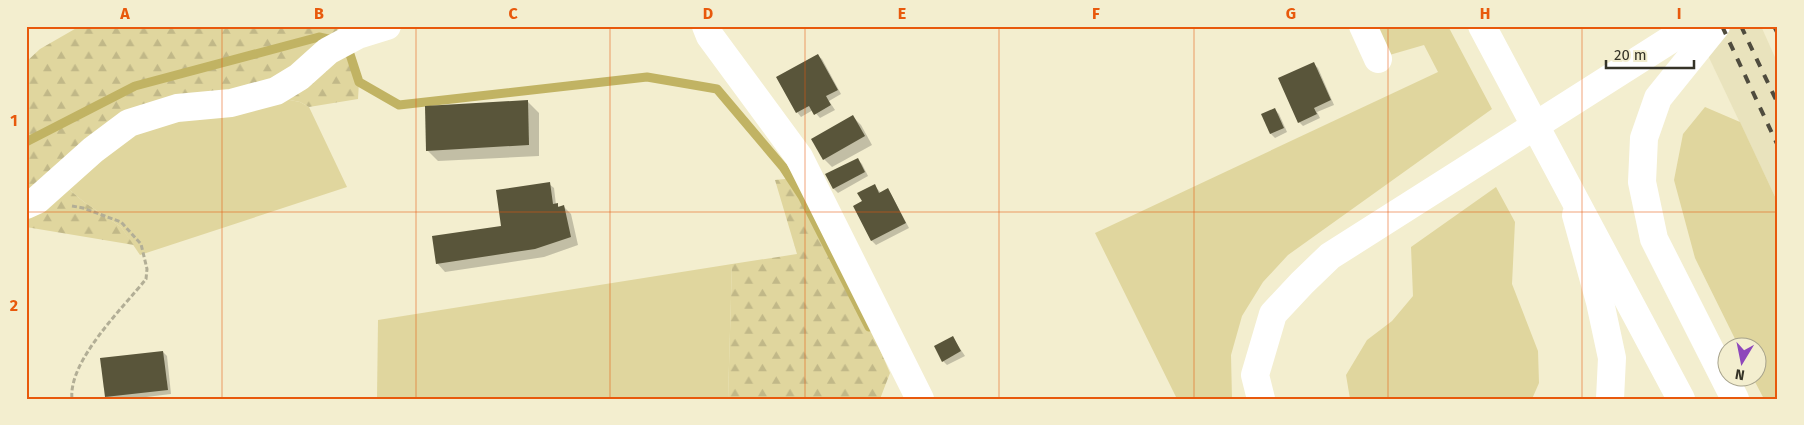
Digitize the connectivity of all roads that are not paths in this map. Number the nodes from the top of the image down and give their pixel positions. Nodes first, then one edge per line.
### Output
1 (387, 26) edge
2 (706, 26) edge
3 (1363, 26) edge
4 (1482, 26) edge
5 (1692, 26) edge
6 (1716, 26) edge
7 (1378, 59) dead end
8 (1571, 195) junction
9 (32, 203) edge
10 (920, 399) edge
11 (1261, 399) edge
12 (1610, 399) edge
13 (1681, 399) edge
14 (1736, 399) edge

1 - 9 street
2 - 10 street
3 - 7 street
4 - 8 street
5 - 11 street
6 - 14 street
8 - 12 street
8 - 13 street

